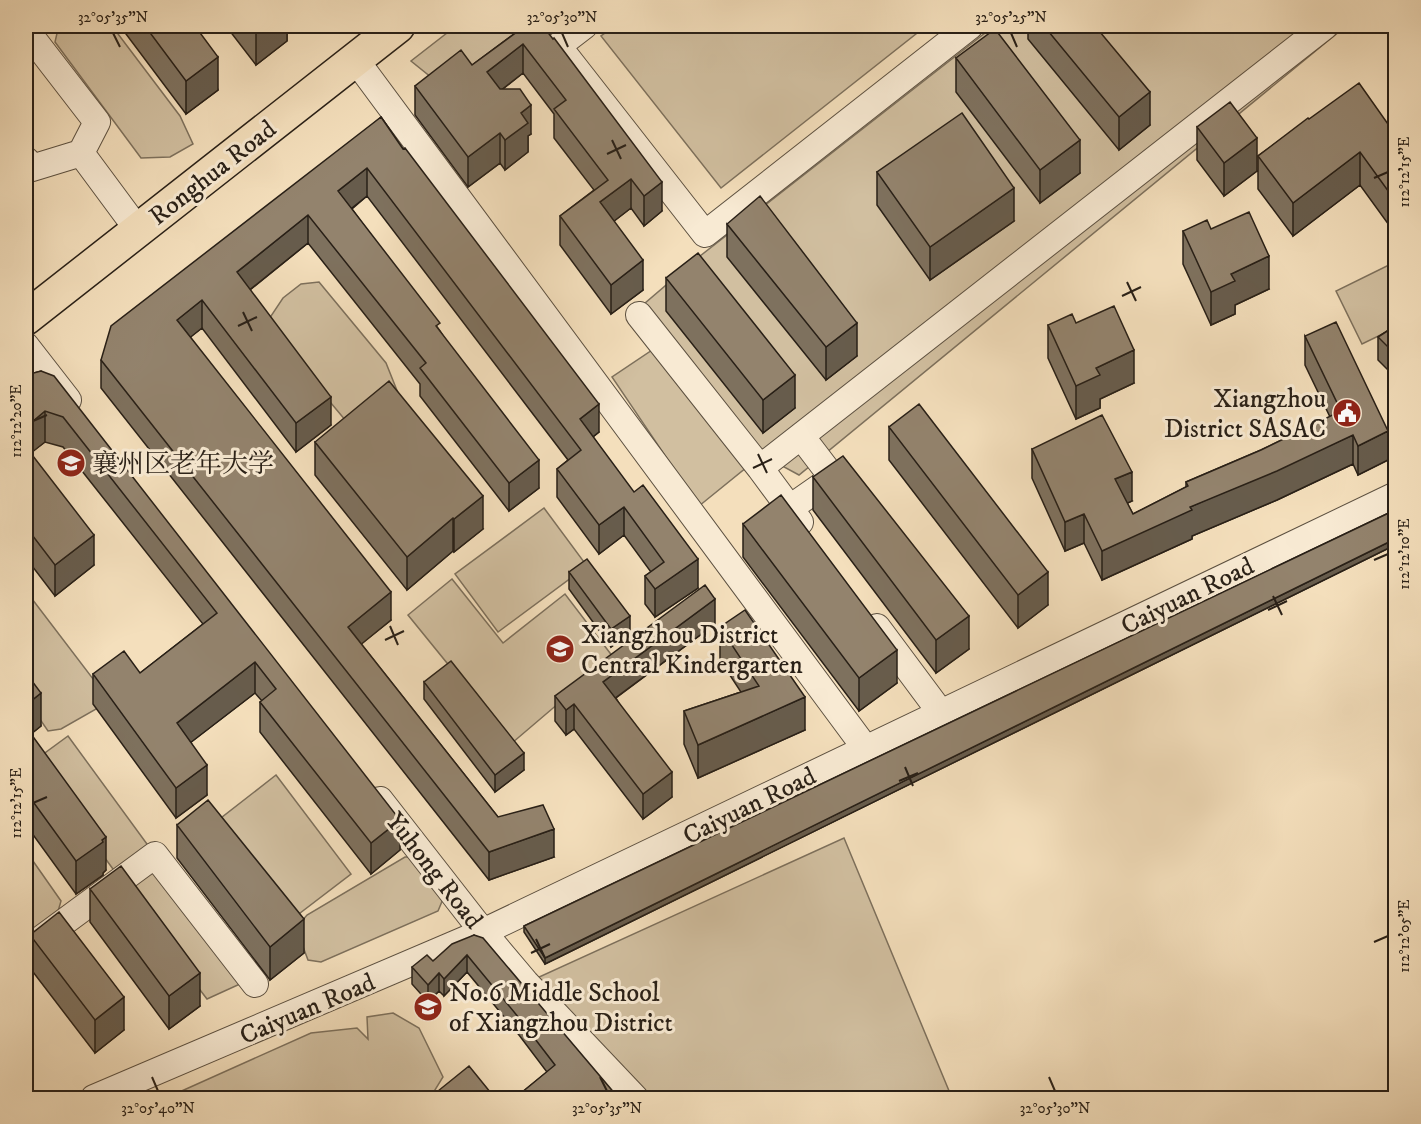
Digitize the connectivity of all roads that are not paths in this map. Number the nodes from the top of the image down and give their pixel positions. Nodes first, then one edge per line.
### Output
1 (585, 26) edge
2 (970, 26) edge
3 (1325, 26) edge
4 (26, 30) edge
5 (374, 38) edge
6 (81, 153) junction
7 (26, 160) edge
8 (138, 230) junction
9 (639, 315) dead end
10 (26, 318) edge
11 (26, 346) edge
12 (84, 422) edge
13 (801, 436) junction
14 (760, 468) junction
15 (1395, 495) edge
16 (790, 508) junction
17 (811, 536) edge
18 (866, 611) edge
19 (941, 713) junction
20 (866, 749) junction
21 (368, 785) edge
22 (483, 932) junction
23 (26, 950) edge
24 (255, 984) dead end
25 (94, 1098) edge
26 (635, 1098) edge

1 - 2 street
3 - 13 street
4 - 6 street
5 - 8 main road, Ronghua Road
5 - 20 street
6 - 7 street
6 - 8 street
8 - 10 main road, Ronghua Road
9 - 14 street
11 - 12 street
13 - 14 street
13 - 16 street
14 - 16 street
15 - 19 street, Caiyuan Road
16 - 17 street
18 - 19 street
19 - 20 street, Caiyuan Road
20 - 22 street, Caiyuan Road
21 - 22 street, Yuhong Road
22 - 25 street, Caiyuan Road
22 - 26 street, Yuhong Road
23 - 24 street

